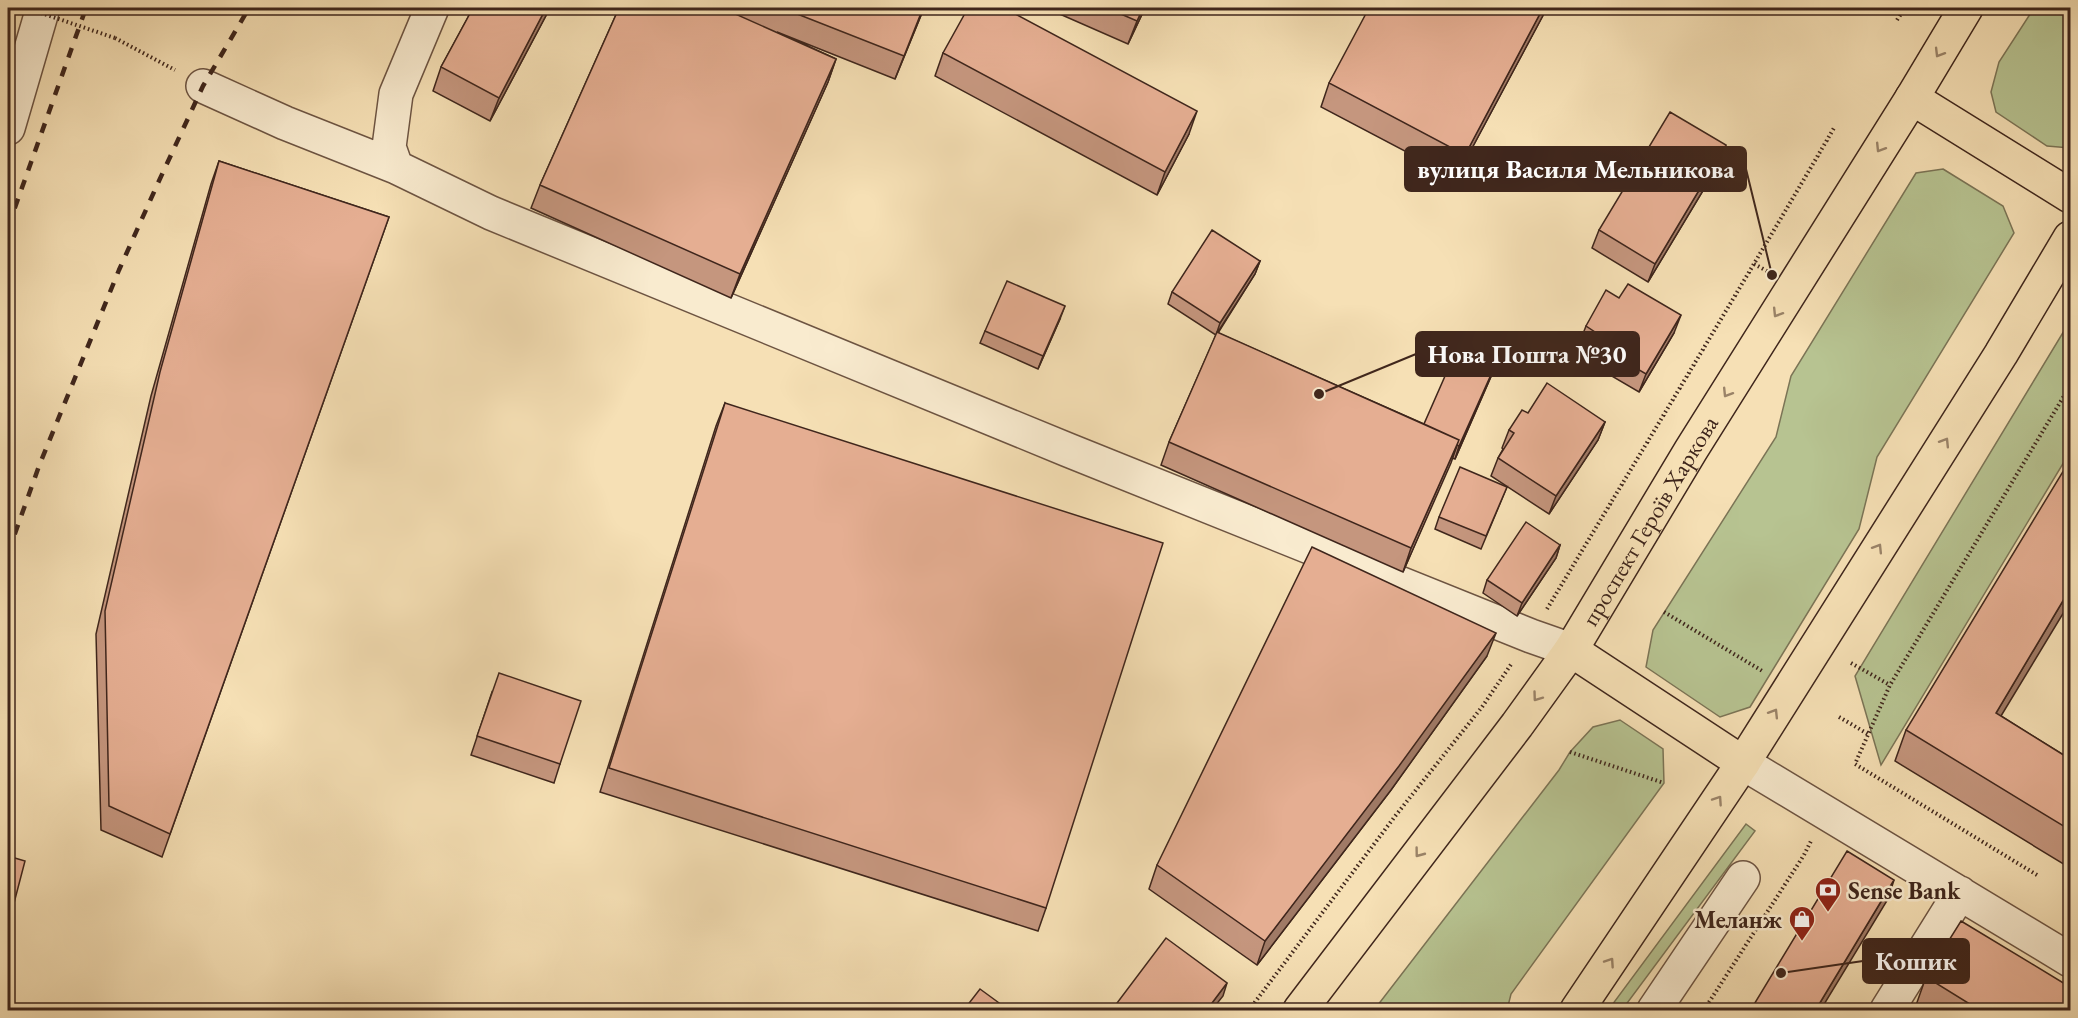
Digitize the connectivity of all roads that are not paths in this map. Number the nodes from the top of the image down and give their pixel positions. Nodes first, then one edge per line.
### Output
1 (432, 8) edge
2 (1965, 8) edge
3 (42, 10) edge
4 (202, 86) road end
5 (1912, 98) junction
6 (8, 128) edge
7 (396, 167) junction
8 (2070, 196) edge
9 (2070, 238) edge
10 (1571, 650) junction
11 (1743, 763) junction
12 (1743, 878) dead end
13 (1960, 893) junction
14 (2070, 960) edge
15 (1580, 1009) edge
16 (1300, 1011) edge
17 (1654, 1011) edge
18 (1887, 1011) edge

1 - 7 street
2 -> 5 main road, проспект Героїв Харкова
3 - 6 street
4 - 7 street
5 - 8 main road
5 -> 10 main road, проспект Героїв Харкова
7 - 10 street
11 -> 9 main road
10 - 11 main road
10 -> 16 main road, проспект Героїв Харкова
11 - 13 street
15 -> 11 main road
12 - 17 street
13 - 14 street
13 - 18 street

